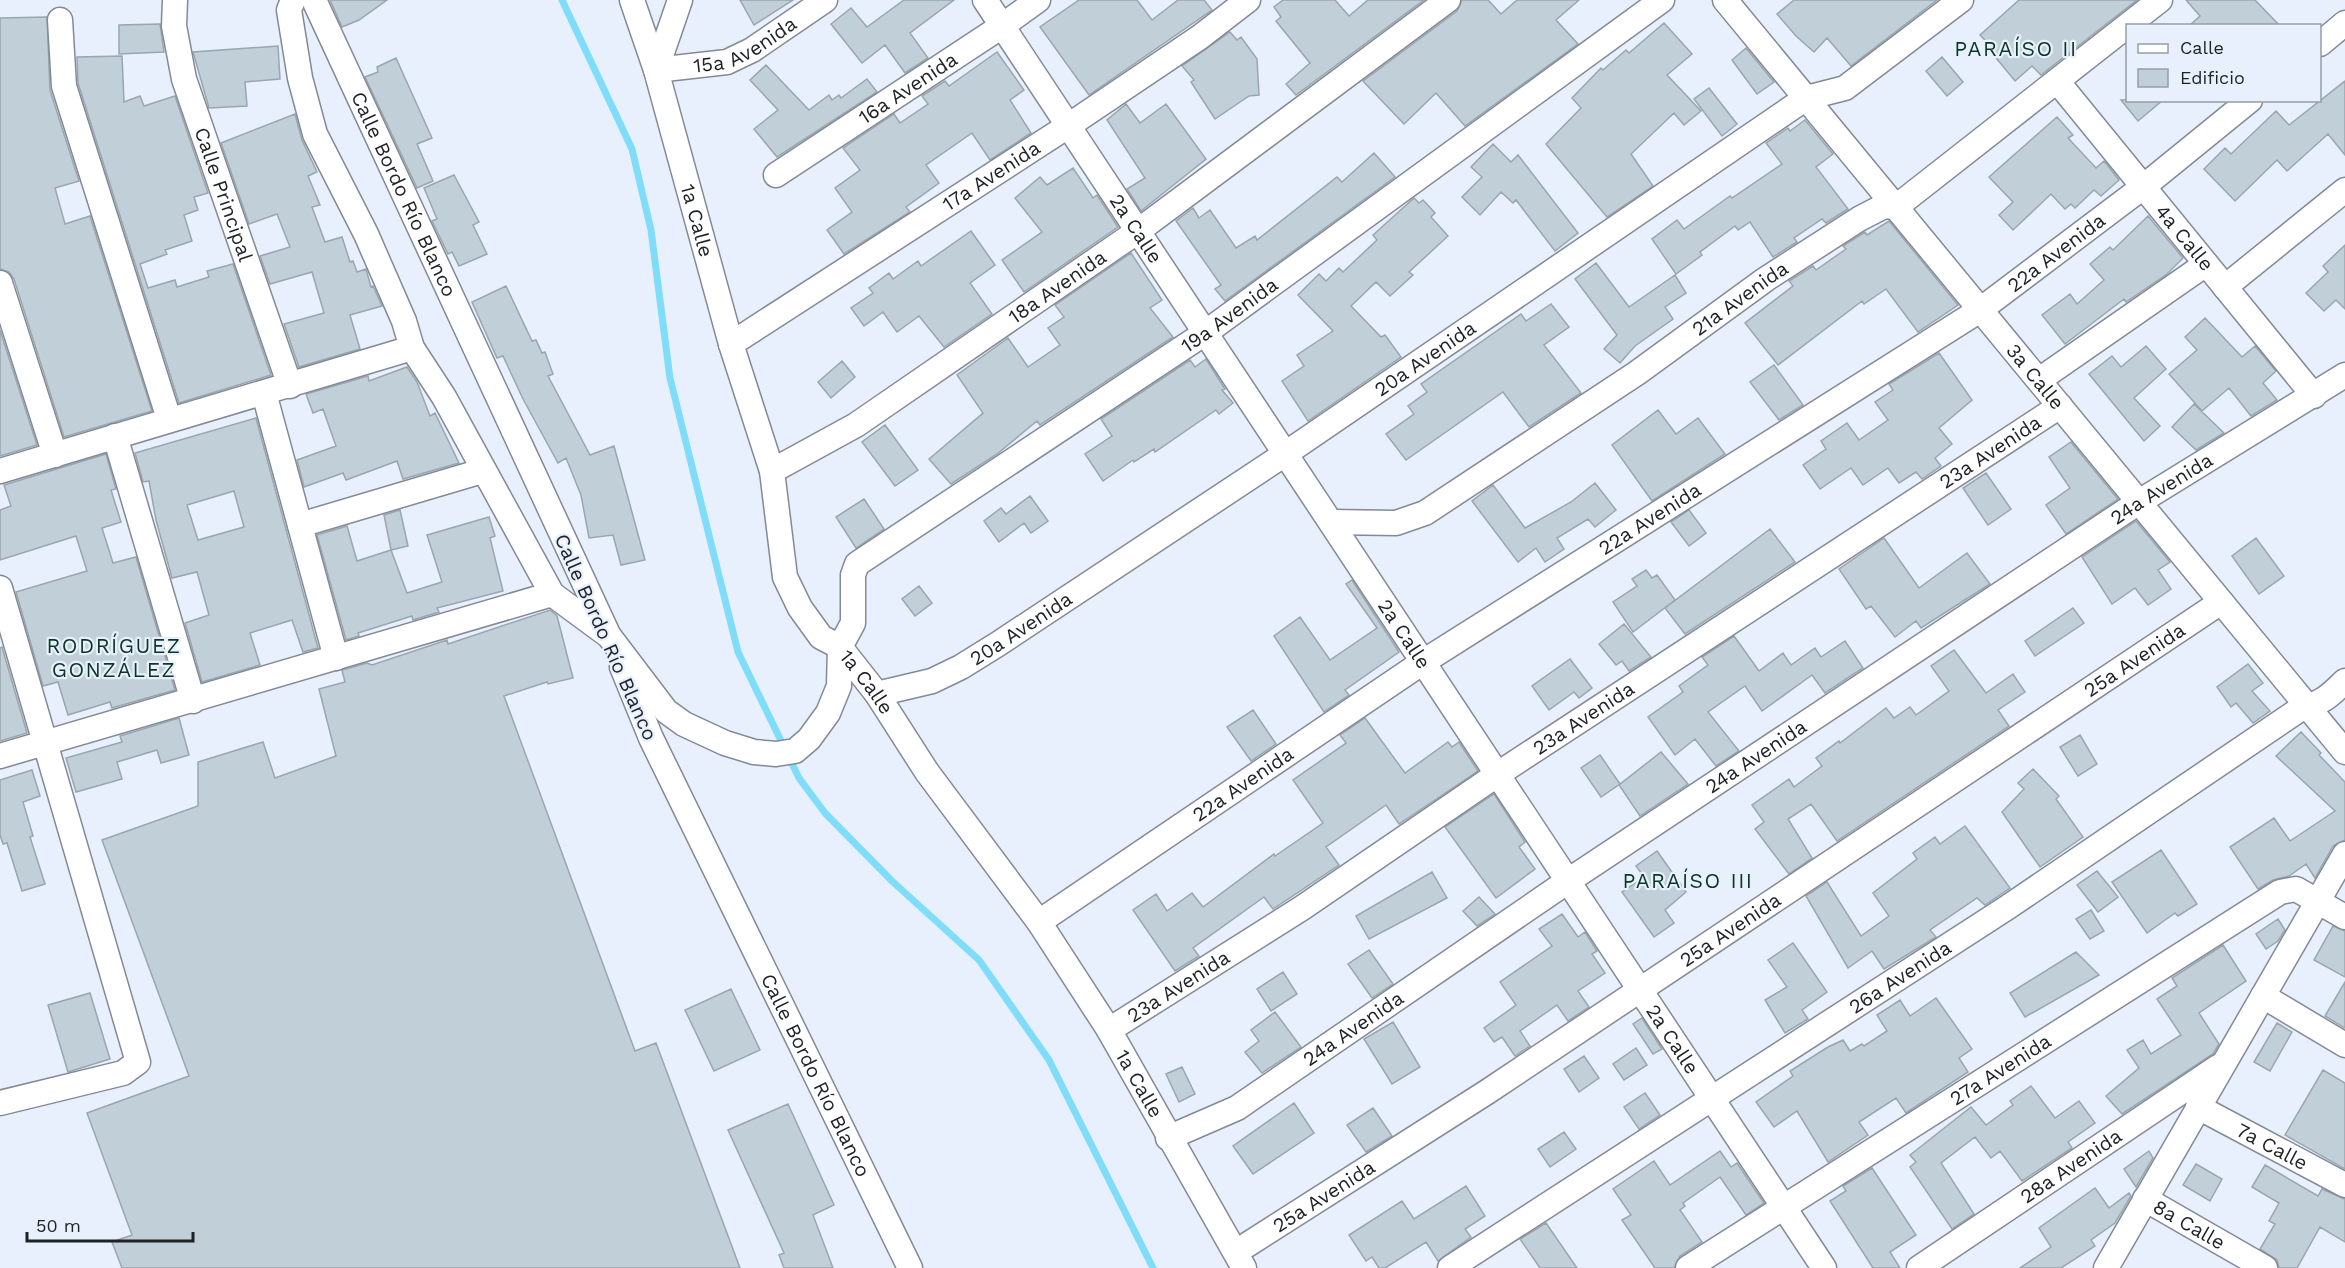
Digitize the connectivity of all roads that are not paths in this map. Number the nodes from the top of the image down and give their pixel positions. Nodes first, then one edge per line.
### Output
1 (175, 0) edge
2 (293, 0) edge
3 (314, 0) edge
4 (632, 0) edge
5 (680, 0) edge
6 (825, 0) edge
7 (985, 0) edge
8 (1038, 0) edge
9 (1248, 0) edge
10 (1448, 0) edge
11 (1662, 0) edge
12 (1960, 0) edge
13 (2160, 0) edge
14 (1734, 3) edge
15 (60, 20) dead end
16 (2345, 23) edge
17 (2129, 24) edge
18 (1002, 26) junction
19 (2126, 27) edge
20 (2321, 42) edge
21 (656, 70) junction
22 (2057, 81) junction
23 (1806, 98) junction
24 (2248, 102) edge
25 (1068, 126) junction
26 (776, 175) dead end
27 (2144, 187) junction
28 (2345, 190) edge
29 (1896, 207) junction
30 (1138, 231) junction
31 (2206, 264) junction
32 (0, 283) edge
33 (2224, 287) junction
34 (1980, 309) junction
35 (1205, 333) junction
36 (731, 344) junction
37 (412, 348) junction
38 (2345, 375) edge
39 (2039, 380) junction
40 (290, 386) junction
41 (264, 393) junction
42 (2314, 396) junction
43 (2060, 406) junction
44 (169, 419) junction
45 (115, 436) junction
46 (1285, 454) junction
47 (55, 455) junction
48 (0, 471) edge
49 (482, 471) junction
50 (772, 471) junction
51 (2139, 502) junction
52 (1331, 522) junction
53 (300, 525) junction
54 (0, 588) edge
55 (552, 594) junction
56 (2221, 602) junction
57 (609, 636) junction
58 (840, 647) junction
59 (336, 658) junction
60 (1423, 662) junction
61 (2345, 681) edge
62 (877, 694) junction
63 (193, 701) junction
64 (2306, 705) junction
65 (45, 743) junction
66 (2345, 752) edge
67 (0, 756) edge
68 (1498, 774) junction
69 (2345, 854) edge
70 (1568, 881) junction
71 (2317, 902) junction
72 (2345, 917) edge
73 (1039, 922) junction
74 (1640, 989) junction
75 (2263, 996) junction
76 (1109, 1030) junction
77 (2345, 1045) edge
78 (2224, 1064) junction
79 (1713, 1100) junction
80 (0, 1103) edge
81 (2198, 1107) junction
82 (1168, 1138) junction
83 (2345, 1185) edge
84 (2145, 1199) junction
85 (1784, 1207) junction
86 (1240, 1260) edge
87 (909, 1268) edge
88 (1450, 1268) edge
89 (1688, 1268) edge
90 (1824, 1268) edge
91 (1918, 1268) edge
92 (2106, 1268) edge
93 (2265, 1268) edge

1 - 40 street, Calle Principal
2 - 37 street
3 - 57 street, Calle Bordo Río Blanco
4 - 21 street, 1a Calle
5 - 21 street
6 - 21 street, 15a Avenida
7 - 18 street, 2a Calle
8 - 18 street, 16a Avenida
9 - 25 street, 17a Avenida
10 - 30 street, 18a Avenida
11 - 35 street, 19a Avenida
12 - 23 street, 20a Avenida
13 - 17 street, 21a Avenida
14 - 23 street, 3a Calle
15 - 44 street
16 - 20 street
18 - 25 street, 2a Calle
18 - 26 street, 16a Avenida
19 - 22 street, 21a Avenida
21 - 36 street, 1a Calle
22 - 27 street, 4a Calle
22 - 29 street, 21a Avenida
23 - 29 street, 3a Calle
23 - 46 street, 20a Avenida
24 - 27 street, 22a Avenida
25 - 30 street, 2a Calle
25 - 36 street, 17a Avenida
27 - 31 street, 4a Calle
27 - 34 street, 22a Avenida
28 - 33 street
29 - 34 street, 3a Calle
29 - 52 street, 21a Avenida
30 - 35 street, 2a Calle
30 - 50 street, 18a Avenida
31 - 33 street, 4a Calle
31 - 39 street, 23a Avenida
32 - 47 street
33 - 42 street, 4a Calle
34 - 39 street, 3a Calle
34 - 60 street, 22a Avenida
35 - 46 street, 2a Calle
35 - 58 street, 19a Avenida
36 - 50 street, 1a Calle
37 - 40 street
37 - 49 street
38 - 42 street, 24a Avenida
39 - 43 street, 3a Calle
40 - 41 street
41 - 44 street
41 - 53 street
42 - 51 street, 24a Avenida
43 - 51 street, 3a Calle
43 - 68 street, 23a Avenida
44 - 45 street
45 - 47 street
45 - 63 street
46 - 52 street, 2a Calle
46 - 62 street, 20a Avenida
47 - 48 street
49 - 53 street
49 - 55 street
50 - 58 street, 1a Calle
51 - 56 street, 3a Calle
51 - 70 street, 24a Avenida
52 - 60 street, 2a Calle
53 - 59 street
54 - 65 street
55 - 57 street
55 - 59 street
56 - 64 street, 3a Calle
56 - 74 street, 25a Avenida
57 - 58 street
57 - 87 street, Calle Bordo Río Blanco
58 - 62 street, 1a Calle
59 - 63 street
60 - 68 street, 2a Calle
60 - 73 street, 22a Avenida
61 - 64 street, 26a Avenida
62 - 73 street, 1a Calle
63 - 65 street
64 - 66 street, 3a Calle
64 - 79 street, 26a Avenida
65 - 67 street
65 - 80 street
68 - 70 street, 2a Calle
68 - 76 street, 23a Avenida
69 - 71 street
70 - 74 street, 2a Calle
70 - 82 street, 24a Avenida
71 - 72 street, 27a Avenida
71 - 75 street
71 - 85 street, 27a Avenida
73 - 76 street, 1a Calle
74 - 79 street, 2a Calle
74 - 86 street, 25a Avenida
75 - 77 street
75 - 78 street
76 - 82 street, 1a Calle
78 - 81 street
78 - 91 street, 28a Avenida
79 - 85 street, 2a Calle
79 - 88 street, 26a Avenida
81 - 83 street, 7a Calle
81 - 84 street
82 - 86 street, 1a Calle
84 - 92 street
84 - 93 street, 8a Calle
85 - 89 street, 27a Avenida
85 - 90 street, 2a Calle

